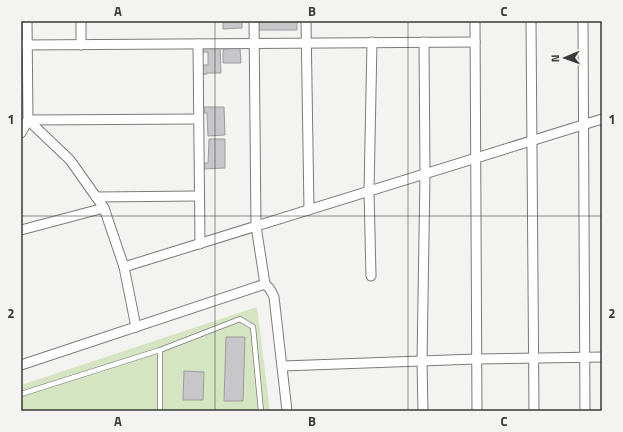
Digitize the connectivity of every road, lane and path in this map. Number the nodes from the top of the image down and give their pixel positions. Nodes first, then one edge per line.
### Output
1 (27, 21) edge
2 (81, 21) edge
3 (254, 21) edge
4 (306, 21) edge
5 (475, 21) edge
6 (531, 21) edge
7 (583, 21) edge
8 (372, 42) junction
9 (424, 42) junction
10 (475, 42) junction
11 (254, 43) junction
12 (306, 43) junction
13 (198, 44) junction
14 (24, 45) edge
15 (81, 45) junction
16 (198, 119) junction
17 (602, 119) edge
18 (28, 120) junction
19 (584, 125) junction
20 (21, 133) edge
21 (532, 141) junction
22 (476, 158) junction
23 (425, 174) junction
24 (369, 191) junction
25 (199, 196) junction
26 (96, 197) junction
27 (104, 208) junction
28 (309, 210) junction
29 (256, 226) junction
30 (21, 230) edge
31 (200, 244) junction
32 (124, 267) junction
33 (371, 276) dead end
34 (265, 284) junction
35 (136, 327) junction
36 (160, 350) junction
37 (602, 357) edge
38 (534, 358) junction
39 (585, 358) junction
40 (476, 359) junction
41 (422, 361) junction
42 (21, 365) edge
43 (283, 366) junction
44 (21, 394) edge
45 (160, 411) edge
46 (261, 411) edge
47 (288, 411) edge
48 (423, 411) edge
49 (477, 411) edge
50 (534, 411) edge
51 (585, 411) edge

1 - 14 street
2 - 15 street
3 - 11 street
4 - 12 street
5 - 10 street
6 - 21 street
7 - 19 street
8 - 9 street
8 - 12 street
8 - 24 street
9 - 10 street
9 - 23 street
10 - 22 street
11 - 12 street
11 - 13 street
11 - 29 street
12 - 28 street
13 - 15 street
13 - 16 street
14 - 15 street
14 - 18 street
16 - 18 street
16 - 25 street
17 - 19 street
18 - 20 street
18 - 26 street
19 - 21 street
19 - 39 street
21 - 22 street
21 - 38 street
22 - 23 street
22 - 40 street
23 - 24 street
23 - 41 street
24 - 28 street
24 - 33 street
25 - 26 street
25 - 31 street
26 - 27 street
27 - 30 street
27 - 32 street
28 - 29 street
29 - 31 street
29 - 34 street
31 - 32 street
32 - 35 street
34 - 35 street
34 - 43 street
35 - 42 street
36 - 44 lane
36 - 45 lane
36 - 46 lane
37 - 39 street
38 - 39 street
38 - 40 street
38 - 50 street
39 - 51 street
40 - 41 street
40 - 49 street
41 - 43 street
41 - 48 street
43 - 47 street

